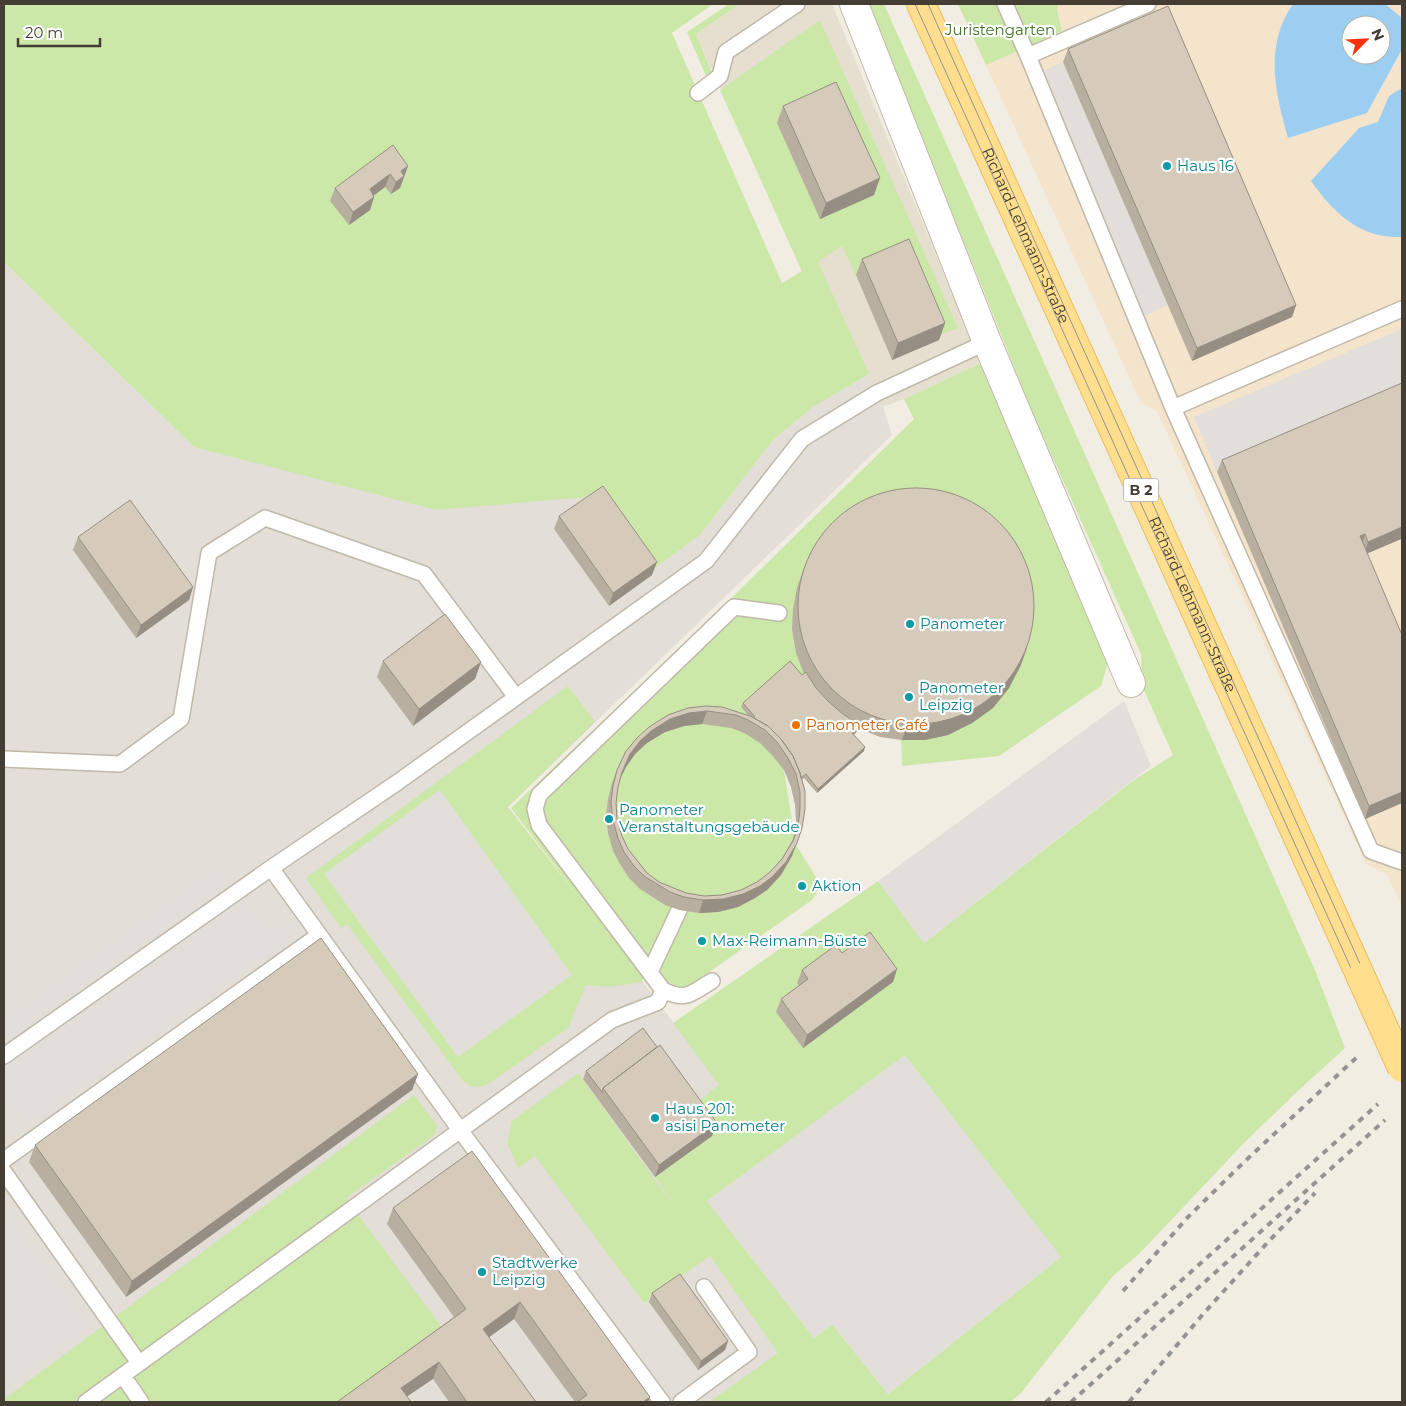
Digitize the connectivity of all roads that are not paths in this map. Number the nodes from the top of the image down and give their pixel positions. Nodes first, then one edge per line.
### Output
1 (797, 4) edge
2 (854, 4) edge
3 (921, 4) edge
4 (1005, 4) edge
5 (1148, 4) edge
6 (1028, 56) junction
7 (698, 93) dead end
8 (1402, 310) edge
9 (987, 342) junction
10 (1173, 408) junction
11 (779, 613) dead end
12 (1131, 683) dead end
13 (516, 697) junction
14 (4, 759) edge
15 (1402, 862) edge
16 (271, 868) junction
17 (681, 906) edge
18 (319, 935) junction
19 (650, 972) junction
20 (712, 981) dead end
21 (663, 990) junction
22 (4, 1056) edge
23 (1402, 1068) edge
24 (460, 1130) junction
25 (4, 1160) edge
26 (4, 1172) edge
27 (704, 1287) dead end
28 (139, 1363) junction
29 (123, 1376) junction
30 (86, 1402) edge
31 (142, 1402) edge
32 (662, 1402) edge
33 (681, 1402) edge

1 - 7 lane
2 - 9 street
3 - 23 main road, Richard-Lehmann-Straße / B 2, bridge
4 - 6 lane
5 - 6 lane
6 - 10 lane
8 - 10 lane
9 - 12 street
9 - 13 lane
10 - 15 lane
11 - 19 lane
13 - 14 lane
13 - 16 lane
16 - 18 lane
16 - 22 lane
17 - 19 lane
18 - 24 lane
18 - 25 lane
19 - 21 lane
20 - 21 lane
21 - 24 lane
24 - 28 lane
24 - 32 lane
26 - 28 lane
27 - 33 lane
28 - 29 lane
29 - 30 lane
29 - 31 lane

